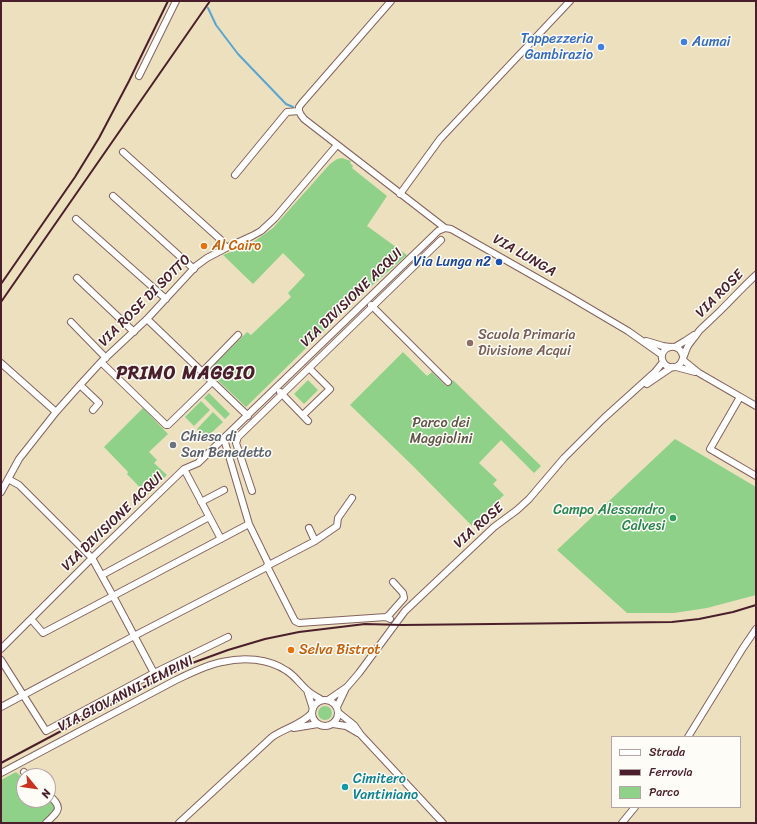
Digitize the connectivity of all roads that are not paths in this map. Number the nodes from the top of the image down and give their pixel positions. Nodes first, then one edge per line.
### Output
1 (176, 1) edge
2 (391, 1) edge
3 (570, 1) edge
4 (139, 76) dead end
5 (299, 111) junction
6 (337, 145) junction
7 (123, 152) dead end
8 (235, 175) dead end
9 (400, 194) junction
10 (113, 196) dead end
11 (76, 219) dead end
12 (445, 228) junction
13 (441, 240) dead end
14 (226, 248) junction
15 (194, 269) junction
16 (756, 275) edge
17 (77, 278) dead end
18 (166, 300) junction
19 (367, 301) junction
20 (372, 306) junction
21 (147, 319) junction
22 (70, 322) dead end
23 (700, 330) junction
24 (134, 332) junction
25 (238, 335) dead end
26 (637, 337) junction
27 (673, 347) junction
28 (683, 358) junction
29 (663, 359) junction
30 (104, 360) junction
31 (1, 363) edge
32 (674, 367) junction
33 (309, 368) junction
34 (202, 372) junction
35 (699, 373) junction
36 (212, 382) junction
37 (448, 382) dead end
38 (80, 385) junction
39 (277, 388) junction
40 (635, 391) junction
41 (282, 394) junction
42 (740, 397) junction
43 (756, 406) edge
44 (93, 410) dead end
45 (56, 412) junction
46 (303, 415) junction
47 (247, 417) junction
48 (308, 420) dead end
49 (252, 424) junction
50 (224, 439) junction
51 (184, 469) junction
52 (246, 473) junction
53 (756, 476) edge
54 (235, 477) junction
55 (8, 479) junction
56 (224, 490) dead end
57 (252, 491) dead end
58 (1, 492) edge
59 (352, 498) dead end
60 (201, 502) junction
61 (209, 518) junction
62 (249, 524) junction
63 (309, 528) dead end
64 (221, 539) junction
65 (316, 541) junction
66 (92, 558) junction
67 (267, 566) junction
68 (102, 575) junction
69 (393, 582) dead end
70 (113, 596) junction
71 (31, 620) junction
72 (756, 629) edge
73 (134, 636) junction
74 (228, 637) dead end
75 (1, 649) edge
76 (1, 660) edge
77 (154, 673) junction
78 (347, 687) junction
79 (307, 690) junction
80 (24, 695) junction
81 (325, 700) junction
82 (1, 708) edge
83 (338, 710) junction
84 (313, 711) junction
85 (318, 724) junction
86 (333, 724) junction
87 (282, 730) junction
88 (361, 735) junction
89 (689, 736) edge
90 (1, 773) edge
91 (56, 803) edge
92 (634, 808) edge
93 (46, 823) edge
94 (179, 823) edge
95 (443, 823) edge
96 (622, 823) edge

1 - 4 street
2 - 5 street
3 - 9 street
5 - 6 street, VIA LUNGA
5 - 8 street
6 - 9 street, VIA LUNGA
6 - 14 street, VIA ROSE DI SOTTO
7 - 14 street
9 - 12 street, VIA LUNGA
10 - 15 street
11 - 18 street
12 - 19 street, VIA DIVISIONE ACQUI
12 - 26 street, VIA LUNGA
13 - 20 street, VIA DIVISIONE ACQUI
14 - 15 street, VIA ROSE DI SOTTO
15 - 18 street, VIA ROSE DI SOTTO
16 - 23 street, VIA ROSE
17 - 24 street
18 - 21 street, VIA ROSE DI SOTTO
19 - 20 street
19 - 39 street, VIA DIVISIONE ACQUI
20 - 33 street, VIA DIVISIONE ACQUI
20 - 37 street
21 - 24 street, VIA ROSE DI SOTTO
21 - 34 street
22 - 30 street, VIA ROSE DI SOTTO
23 - 27 street, VIA ROSE
23 - 28 street, VIA ROSE
24 - 30 street, VIA ROSE DI SOTTO
25 - 34 street
26 - 27 street, VIA LUNGA
26 - 29 street, VIA LUNGA
27 - 28 street
27 - 29 street
28 - 32 street
28 - 35 street
29 - 32 street
29 - 40 street, VIA ROSE
30 - 36 street, VIA ROSE DI SOTTO
30 - 38 street, VIA ROSE DI SOTTO
31 - 45 street
32 - 35 street
32 - 40 street, VIA ROSE
33 - 41 street, VIA DIVISIONE ACQUI
33 - 46 street, VIA DIVISIONE ACQUI
34 - 36 street
35 - 42 street
36 - 47 street
38 - 44 street
38 - 45 street, VIA ROSE DI SOTTO
39 - 41 street
39 - 47 street, VIA DIVISIONE ACQUI
40 - 78 street, VIA ROSE
41 - 46 street
41 - 49 street, VIA DIVISIONE ACQUI
42 - 43 street
42 - 53 street
45 - 55 street, VIA ROSE DI SOTTO
46 - 48 street
47 - 49 street
47 - 50 street, VIA DIVISIONE ACQUI
49 - 52 street, VIA DIVISIONE ACQUI
50 - 51 street, VIA DIVISIONE ACQUI
50 - 54 street
51 - 60 street
51 - 66 street, VIA DIVISIONE ACQUI
52 - 54 street
52 - 57 street, VIA DIVISIONE ACQUI
54 - 62 street
55 - 58 street, VIA ROSE DI SOTTO
55 - 66 street
56 - 60 street
59 - 65 street
60 - 61 street
61 - 64 street
61 - 68 street
62 - 64 street
62 - 67 street
63 - 65 street
64 - 70 street
65 - 67 street
66 - 68 street
66 - 71 street, VIA DIVISIONE ACQUI
67 - 69 street
67 - 73 street
68 - 70 street
70 - 71 street
70 - 73 street
71 - 75 street, VIA DIVISIONE ACQUI
72 - 89 street
73 - 77 street
73 - 80 street
74 - 77 street
76 - 80 street
77 - 80 street
78 - 81 street, VIA ROSE
78 - 83 street, VIA ROSE
79 - 81 street, VIA GIOVANNI TEMPINI
79 - 84 street, VIA GIOVANNI TEMPINI
79 - 90 street, VIA GIOVANNI TEMPINI
80 - 82 street
81 - 83 street
81 - 84 street
83 - 86 street
83 - 88 street
84 - 85 street
84 - 87 street
85 - 86 street
85 - 87 street
86 - 88 street
87 - 94 street
88 - 95 street
91 - 93 street
92 - 96 street

